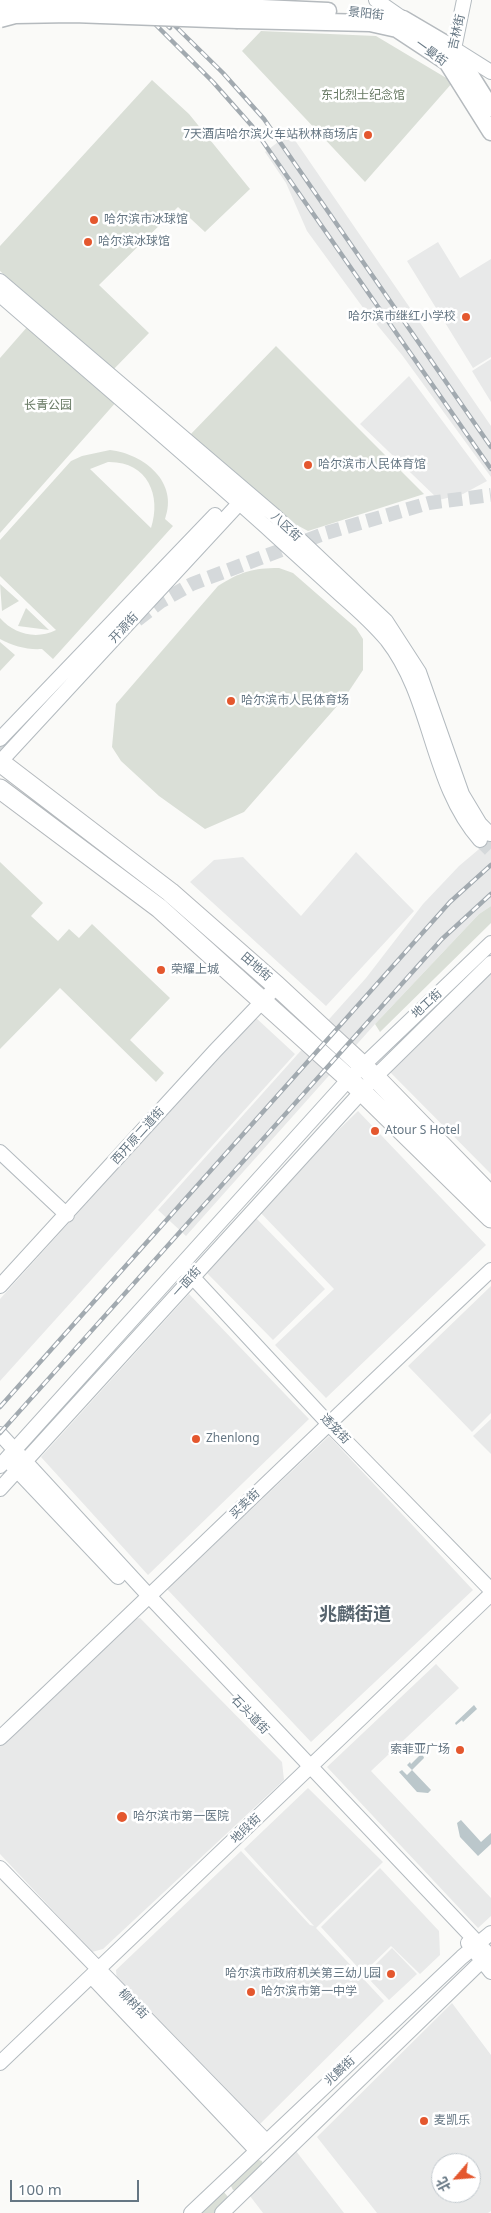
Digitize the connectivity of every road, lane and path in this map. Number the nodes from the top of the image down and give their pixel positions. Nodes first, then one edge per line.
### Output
1 (376, 0) edge
2 (464, 0) edge
3 (0, 7) edge
4 (239, 14) junction
5 (0, 19) edge
6 (403, 19) junction
7 (370, 23) joint
8 (451, 56) junction
9 (491, 72) edge
10 (491, 108) edge
11 (491, 132) edge
12 (0, 281) edge
13 (0, 295) edge
14 (241, 495) junction
15 (0, 739) edge
16 (0, 762) edge
17 (0, 789) edge
18 (485, 837) tunnel mouth
19 (491, 944) edge
20 (491, 963) edge
21 (277, 986) junction
22 (262, 1001) junction
23 (369, 1071) junction
24 (355, 1085) junction
25 (0, 1152) edge
26 (491, 1196) edge
27 (67, 1215) junction
28 (491, 1218) edge
29 (181, 1265) junction
30 (491, 1270) edge
31 (192, 1277) junction
32 (0, 1286) edge
33 (328, 1423) junction
34 (0, 1434) edge
35 (5, 1457) edge
36 (21, 1466) junction
37 (0, 1489) edge
38 (491, 1590) edge
39 (491, 1594) edge
40 (147, 1600) junction
41 (0, 1738) edge
42 (308, 1770) junction
43 (0, 1868) edge
44 (491, 1932) edge
45 (484, 1952) edge
46 (491, 1972) edge
47 (96, 1973) junction
48 (0, 2063) edge
49 (261, 2145) junction
50 (191, 2213) edge
51 (222, 2213) edge

1 - 6 main road, 一曼街
2 - 8 main road, 吉林街
3 - 4 main road, 景阳街, bridge
4 - 5 main road, 景阳街, bridge
4 - 6 main road, 景阳街
4 - 7 main road, 景阳街
6 - 8 main road, 一曼街
7 - 8 main road, 一曼街
8 - 9 main road
8 - 10 main road, 一曼街
8 - 11 main road, 一曼街
12 - 14 main road, 八区街
13 - 14 main road, 八区街
14 - 15 main road, 开源街
14 - 16 main road, 开源街
14 - 18 main road, 八区街
16 - 21 highway, 田地街
17 - 22 highway, 田地街
19 - 23 main road, 地工街
20 - 23 main road, 地工街
21 - 22 main road, 西开原二道街
21 - 23 highway, 田地街
22 - 24 highway, 田地街
22 - 27 main road, 西开原二道街
23 - 24 main road, 一面街
23 - 26 highway, 田地街
24 - 28 highway, 田地街
24 - 29 main road, 一面街
24 - 31 main road, 一面街
25 - 27 main road
27 - 32 main road, 西开原二道街
29 - 31 main road, 透笼街
29 - 35 main road, 一面街
30 - 33 main road, 买卖街
31 - 33 main road, 透笼街
31 - 36 main road, 一面街
33 - 38 main road, 透笼街
33 - 40 main road, 买卖街
34 - 35 main road, 石头道街
35 - 36 main road, 石头道街
36 - 37 main road, 一面街
36 - 40 main road, 石头道街
39 - 42 main road, 地段街
40 - 41 main road, 买卖街
40 - 42 main road, 石头道街
42 - 45 main road, 石头道街
42 - 47 main road, 地段街
43 - 47 main road, 柳树街
44 - 45 main road, 兆麟街
45 - 46 main road, 石头道街
45 - 49 main road, 兆麟街
45 - 51 main road, 兆麟街
47 - 48 main road, 地段街
47 - 49 main road, 柳树街
49 - 50 main road, 兆麟街

